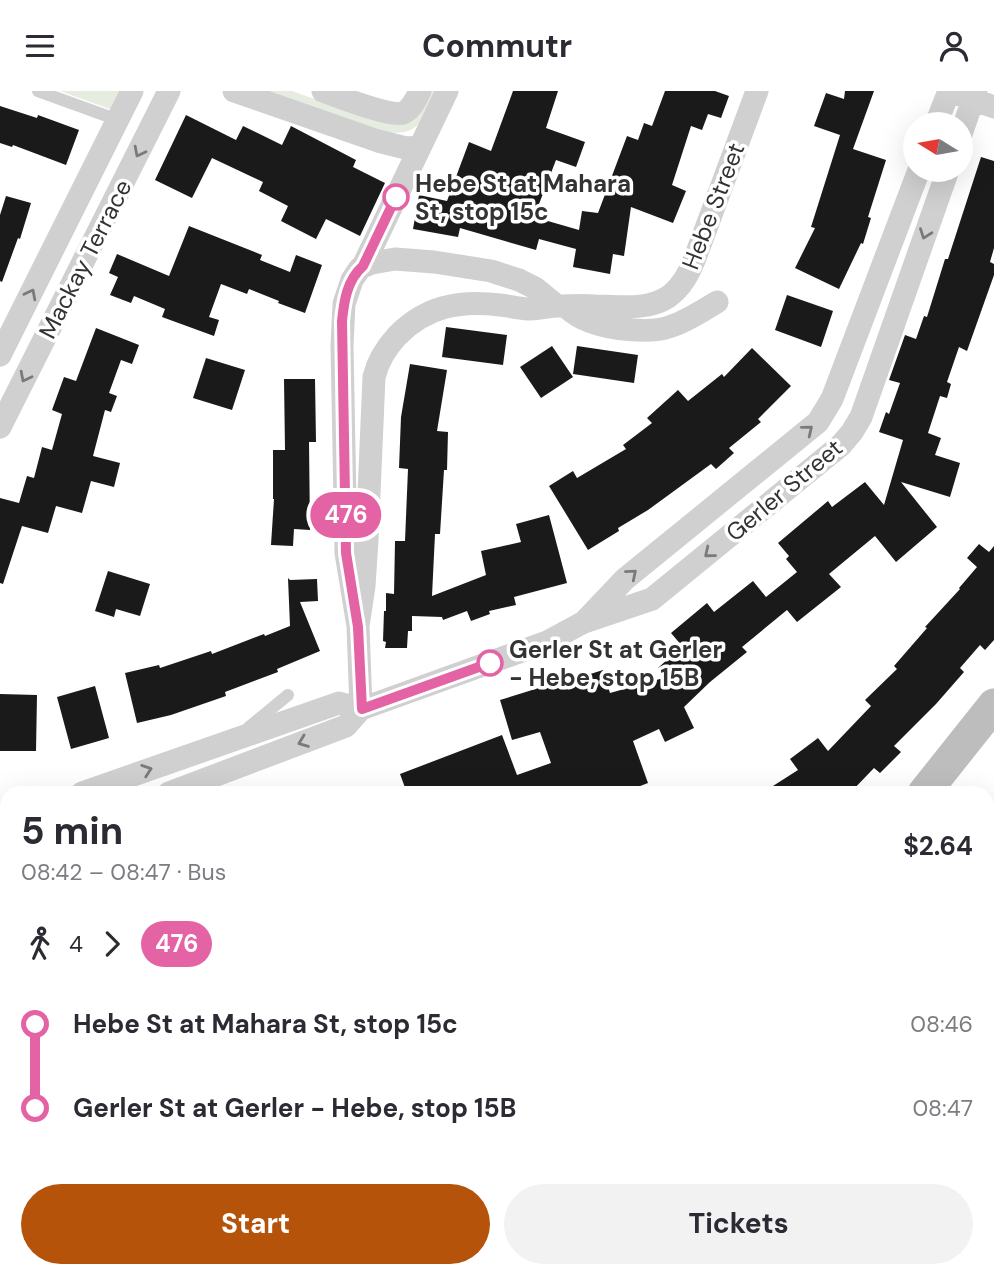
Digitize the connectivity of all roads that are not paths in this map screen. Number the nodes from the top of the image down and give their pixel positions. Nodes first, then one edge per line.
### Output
1 (38, 91) edge
2 (132, 91) edge
3 (169, 91) edge
4 (234, 91) edge
5 (323, 91) edge
6 (420, 91) edge
7 (447, 91) edge
8 (757, 91) edge
9 (948, 91) edge
10 (981, 99) edge
11 (940, 112) edge
12 (118, 120) junction
13 (420, 147) junction
14 (914, 182) edge
15 (944, 182) edge
16 (363, 266) junction
17 (717, 302) dead end
18 (561, 307) junction
19 (0, 355) edge
20 (0, 427) edge
21 (584, 622) junction
22 (358, 627) junction
23 (288, 695) dead end
24 (994, 705) edge
25 (362, 709) junction
26 (234, 739) junction
27 (102, 786) edge
28 (187, 786) edge
29 (930, 786) edge

1 - 12 lane
2 - 12 street, Mackay Terrace
3 -> 20 street, Mackay Terrace
4 - 13 street
5 - 6 street
7 - 13 street
8 - 18 street, Hebe Street
9 - 10 street
9 - 11 street
19 -> 12 street, Mackay Terrace
13 - 16 street
21 -> 14 street, Gerler Street
15 -> 21 street, Gerler Street
16 - 18 street, Hebe Street
16 - 22 street, Hebe Street
17 - 18 street, Hebe Street
18 - 22 street, Hebe Street
21 - 25 street, Gerler Street
22 - 25 street, Hebe Street
23 - 26 lane, Gerler Street
24 - 29 main road
25 - 26 street, Gerler Street
25 -> 28 street, Gerler Street
27 -> 26 street, Gerler Street

